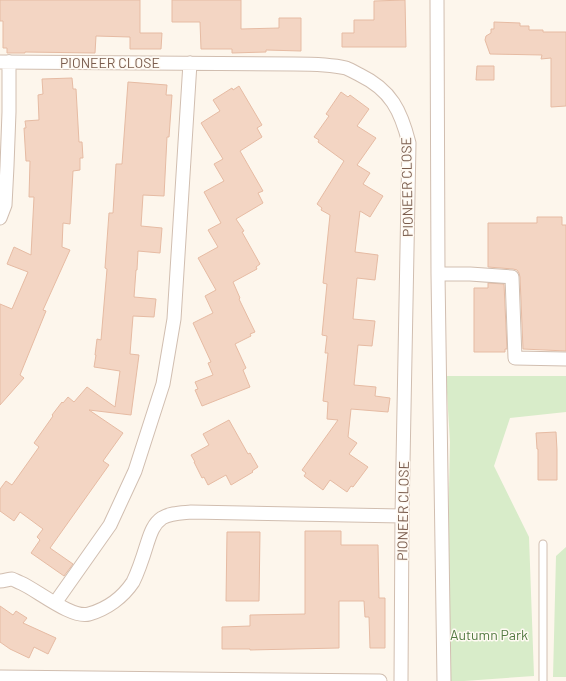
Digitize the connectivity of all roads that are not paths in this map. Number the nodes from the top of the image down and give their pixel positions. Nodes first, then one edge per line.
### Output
1 (437, 0) edge
2 (5, 62) edge
3 (190, 63) junction
4 (0, 218) edge
5 (438, 274) junction
6 (566, 359) edge
7 (402, 516) junction
8 (543, 544) dead end
9 (0, 581) edge
10 (55, 603) junction
11 (0, 677) edge
12 (380, 681) edge
13 (401, 681) edge
14 (444, 681) edge
15 (543, 681) edge

1 - 5 street
2 - 3 street, PIONEER CLOSE
2 - 4 street
3 - 7 street, PIONEER CLOSE
3 - 10 street
5 - 6 street
5 - 14 street
7 - 10 street
7 - 13 street, PIONEER CLOSE
8 - 15 lane
9 - 10 street
11 - 12 street

